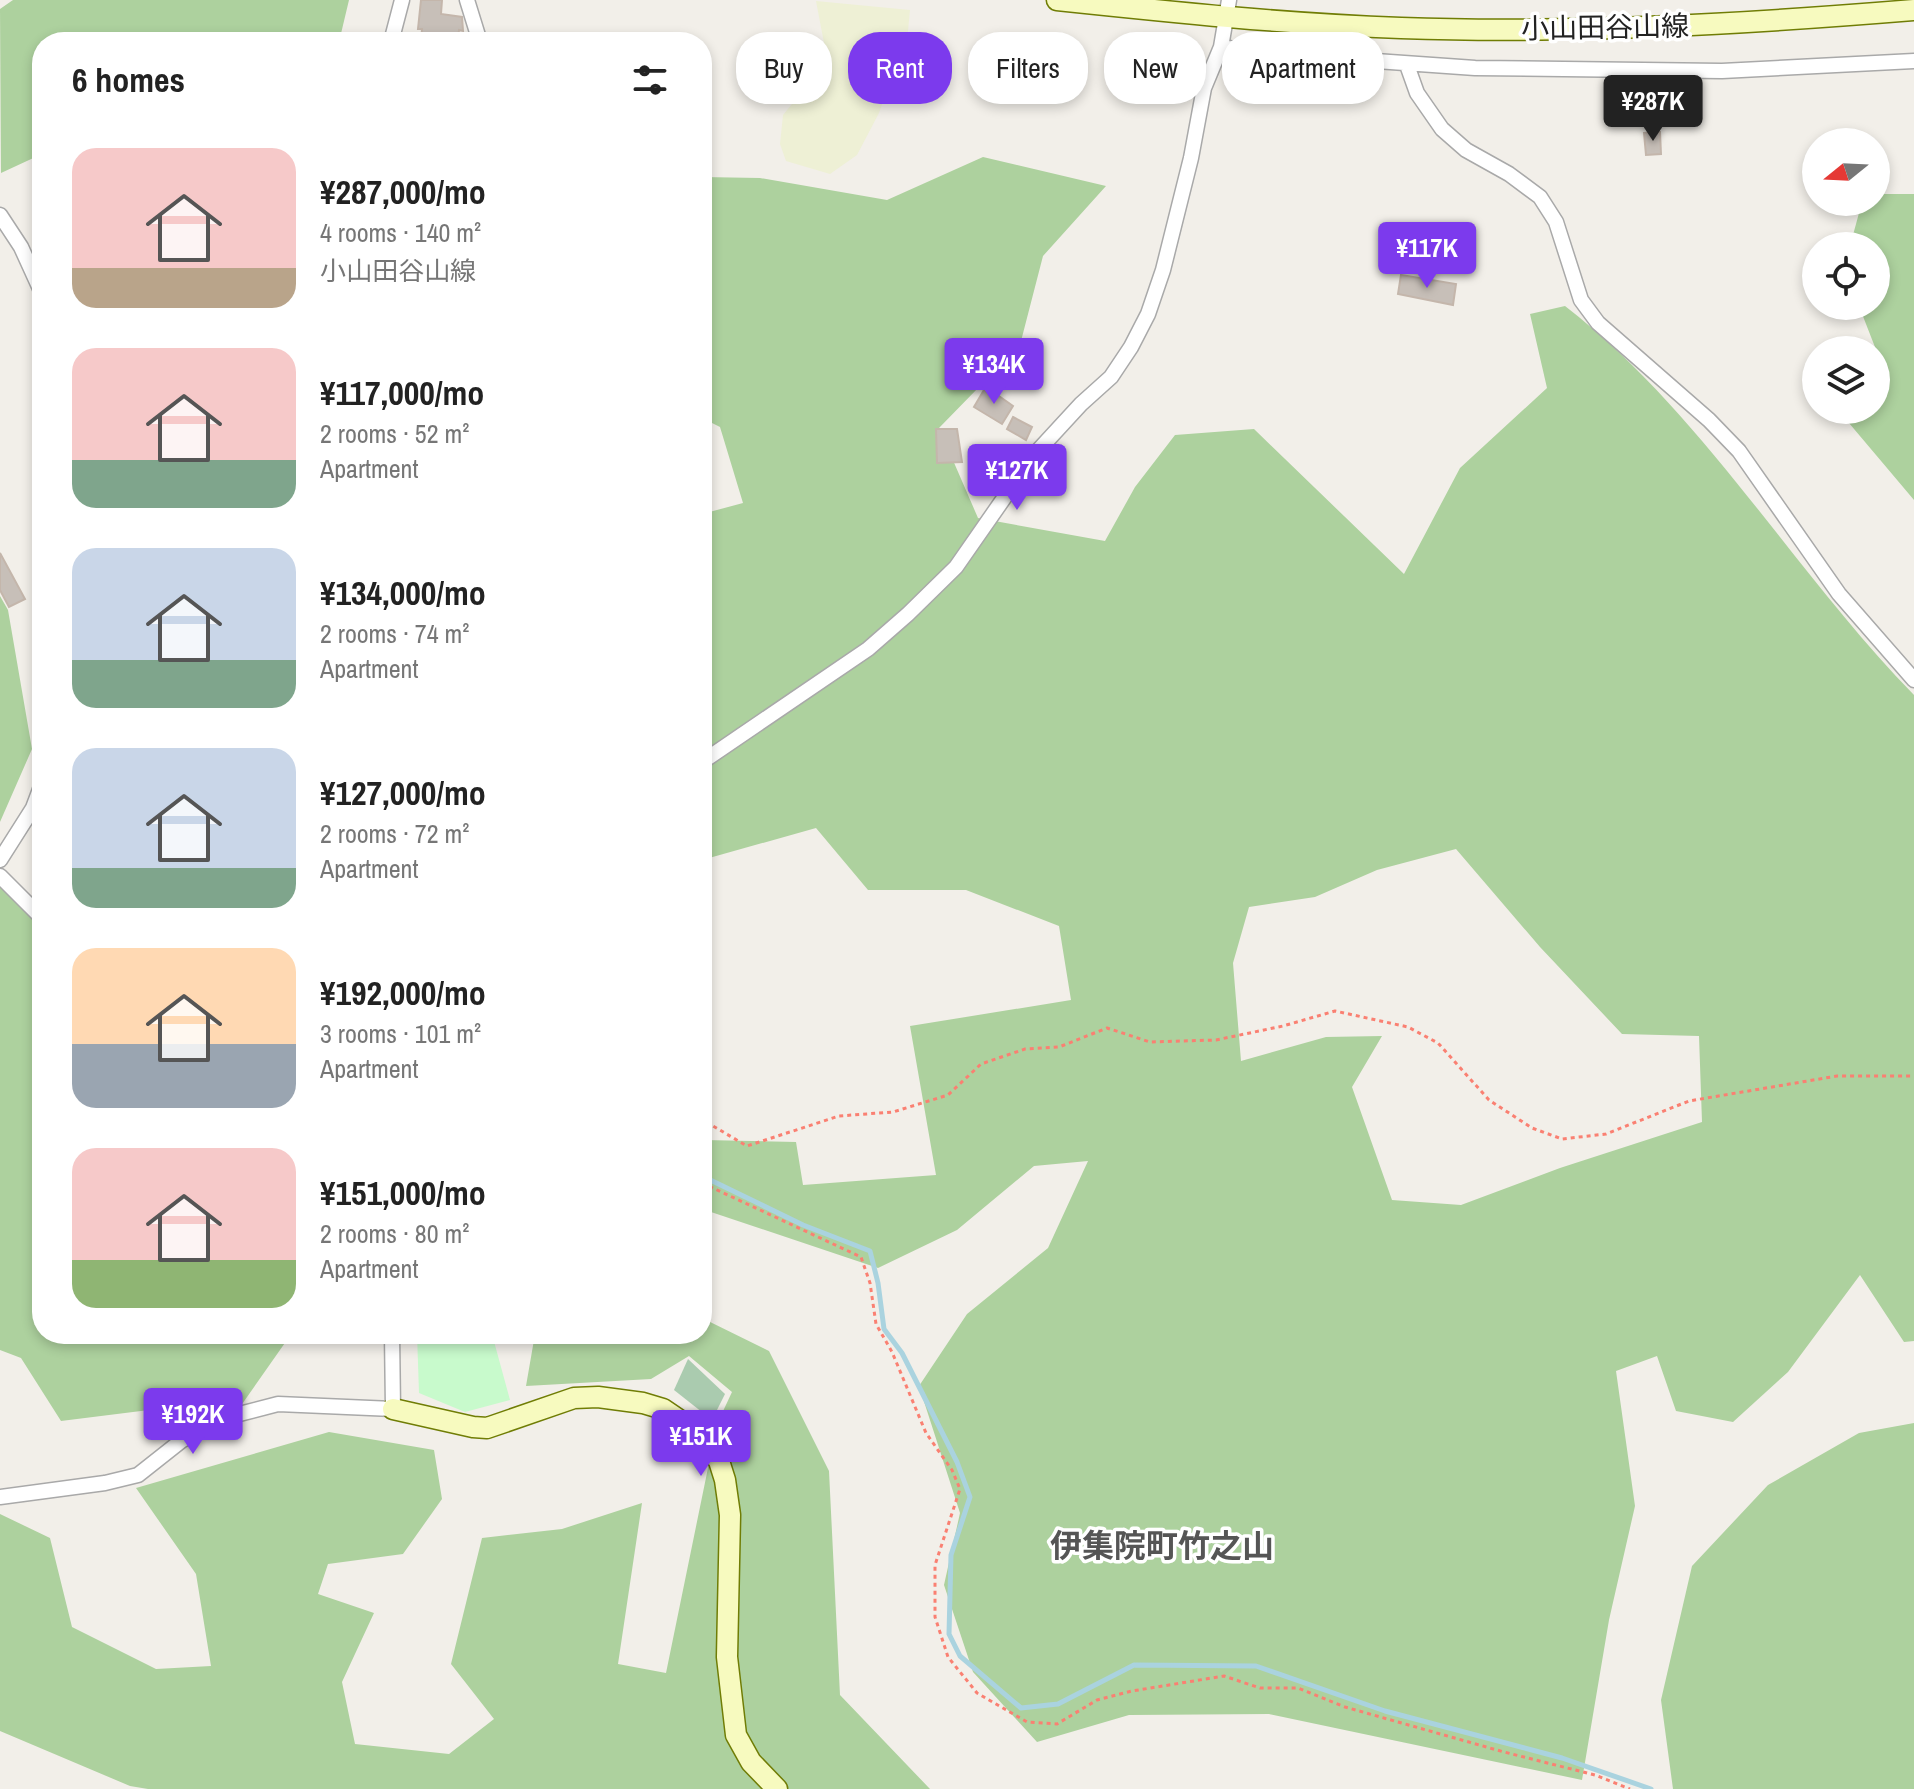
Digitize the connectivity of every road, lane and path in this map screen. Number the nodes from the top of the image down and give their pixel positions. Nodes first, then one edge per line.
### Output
1 (402, 0) edge
2 (467, 0) edge
3 (1057, 0) edge
4 (1228, 9) edge
5 (1914, 10) edge
6 (394, 32) edge
7 (477, 32) edge
8 (1221, 47) junction
9 (1914, 61) edge
10 (1407, 65) junction
11 (0, 215) edge
12 (32, 271) edge
13 (1914, 680) edge
14 (712, 755) edge
15 (32, 810) edge
16 (0, 860) edge
17 (0, 876) edge
18 (32, 908) edge
19 (1914, 1076) edge
20 (712, 1125) edge
21 (712, 1188) edge
22 (392, 1344) edge
23 (393, 1409) junction
24 (0, 1497) edge
25 (777, 1789) edge
26 (1630, 1789) edge

1 - 6 street
2 - 7 street
3 - 4 main road, 小山田谷山線
4 - 5 main road, 小山田谷山線
4 - 8 street
8 - 10 street
8 - 14 street
9 - 10 street
10 - 13 street
11 - 12 street
15 - 16 street
17 - 18 street
19 - 20 path
21 - 26 path
22 - 23 street
23 - 24 street
23 - 25 main road

